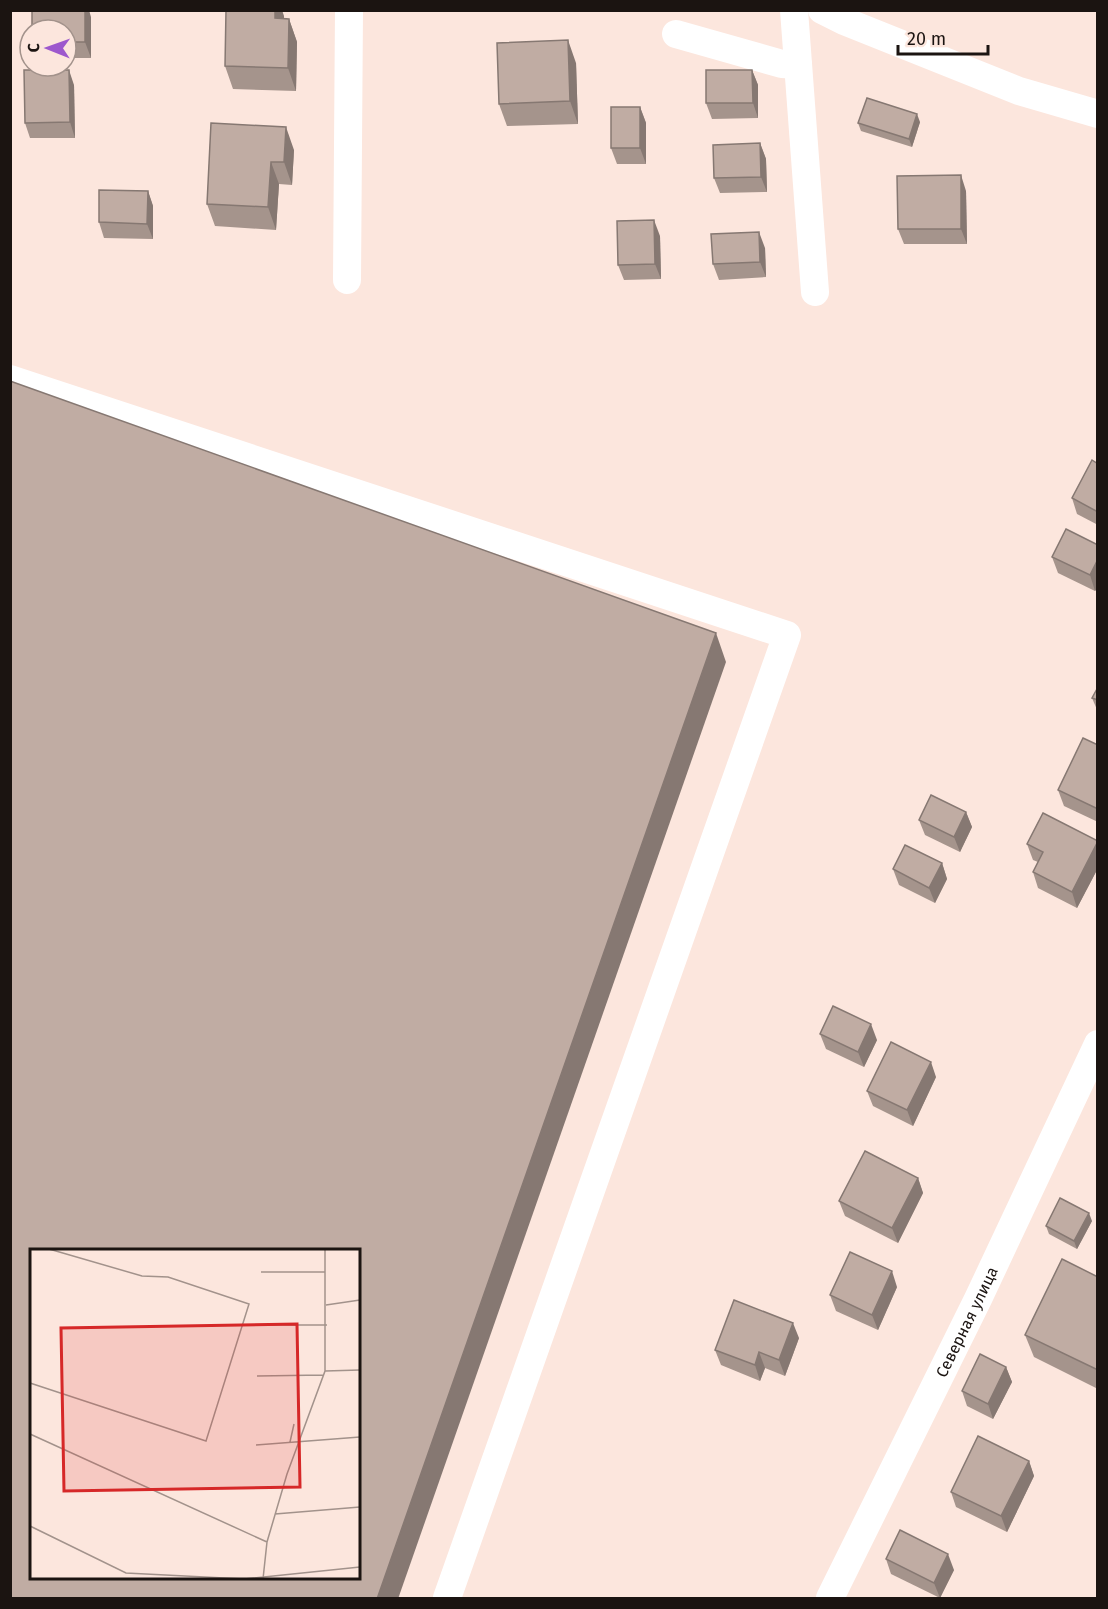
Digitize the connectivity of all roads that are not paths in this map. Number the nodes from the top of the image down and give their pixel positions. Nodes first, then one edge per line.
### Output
1 (349, 10) edge
2 (794, 10) edge
3 (822, 10) edge
4 (676, 34) dead end
5 (798, 65) junction
6 (1098, 114) edge
7 (347, 280) dead end
8 (815, 292) dead end
9 (10, 379) edge
10 (1098, 1044) edge
11 (447, 1599) edge
12 (830, 1599) edge

1 - 7 street
2 - 5 street
3 - 6 street
4 - 5 street
5 - 8 street
9 - 11 street
10 - 12 street, Северная улица

